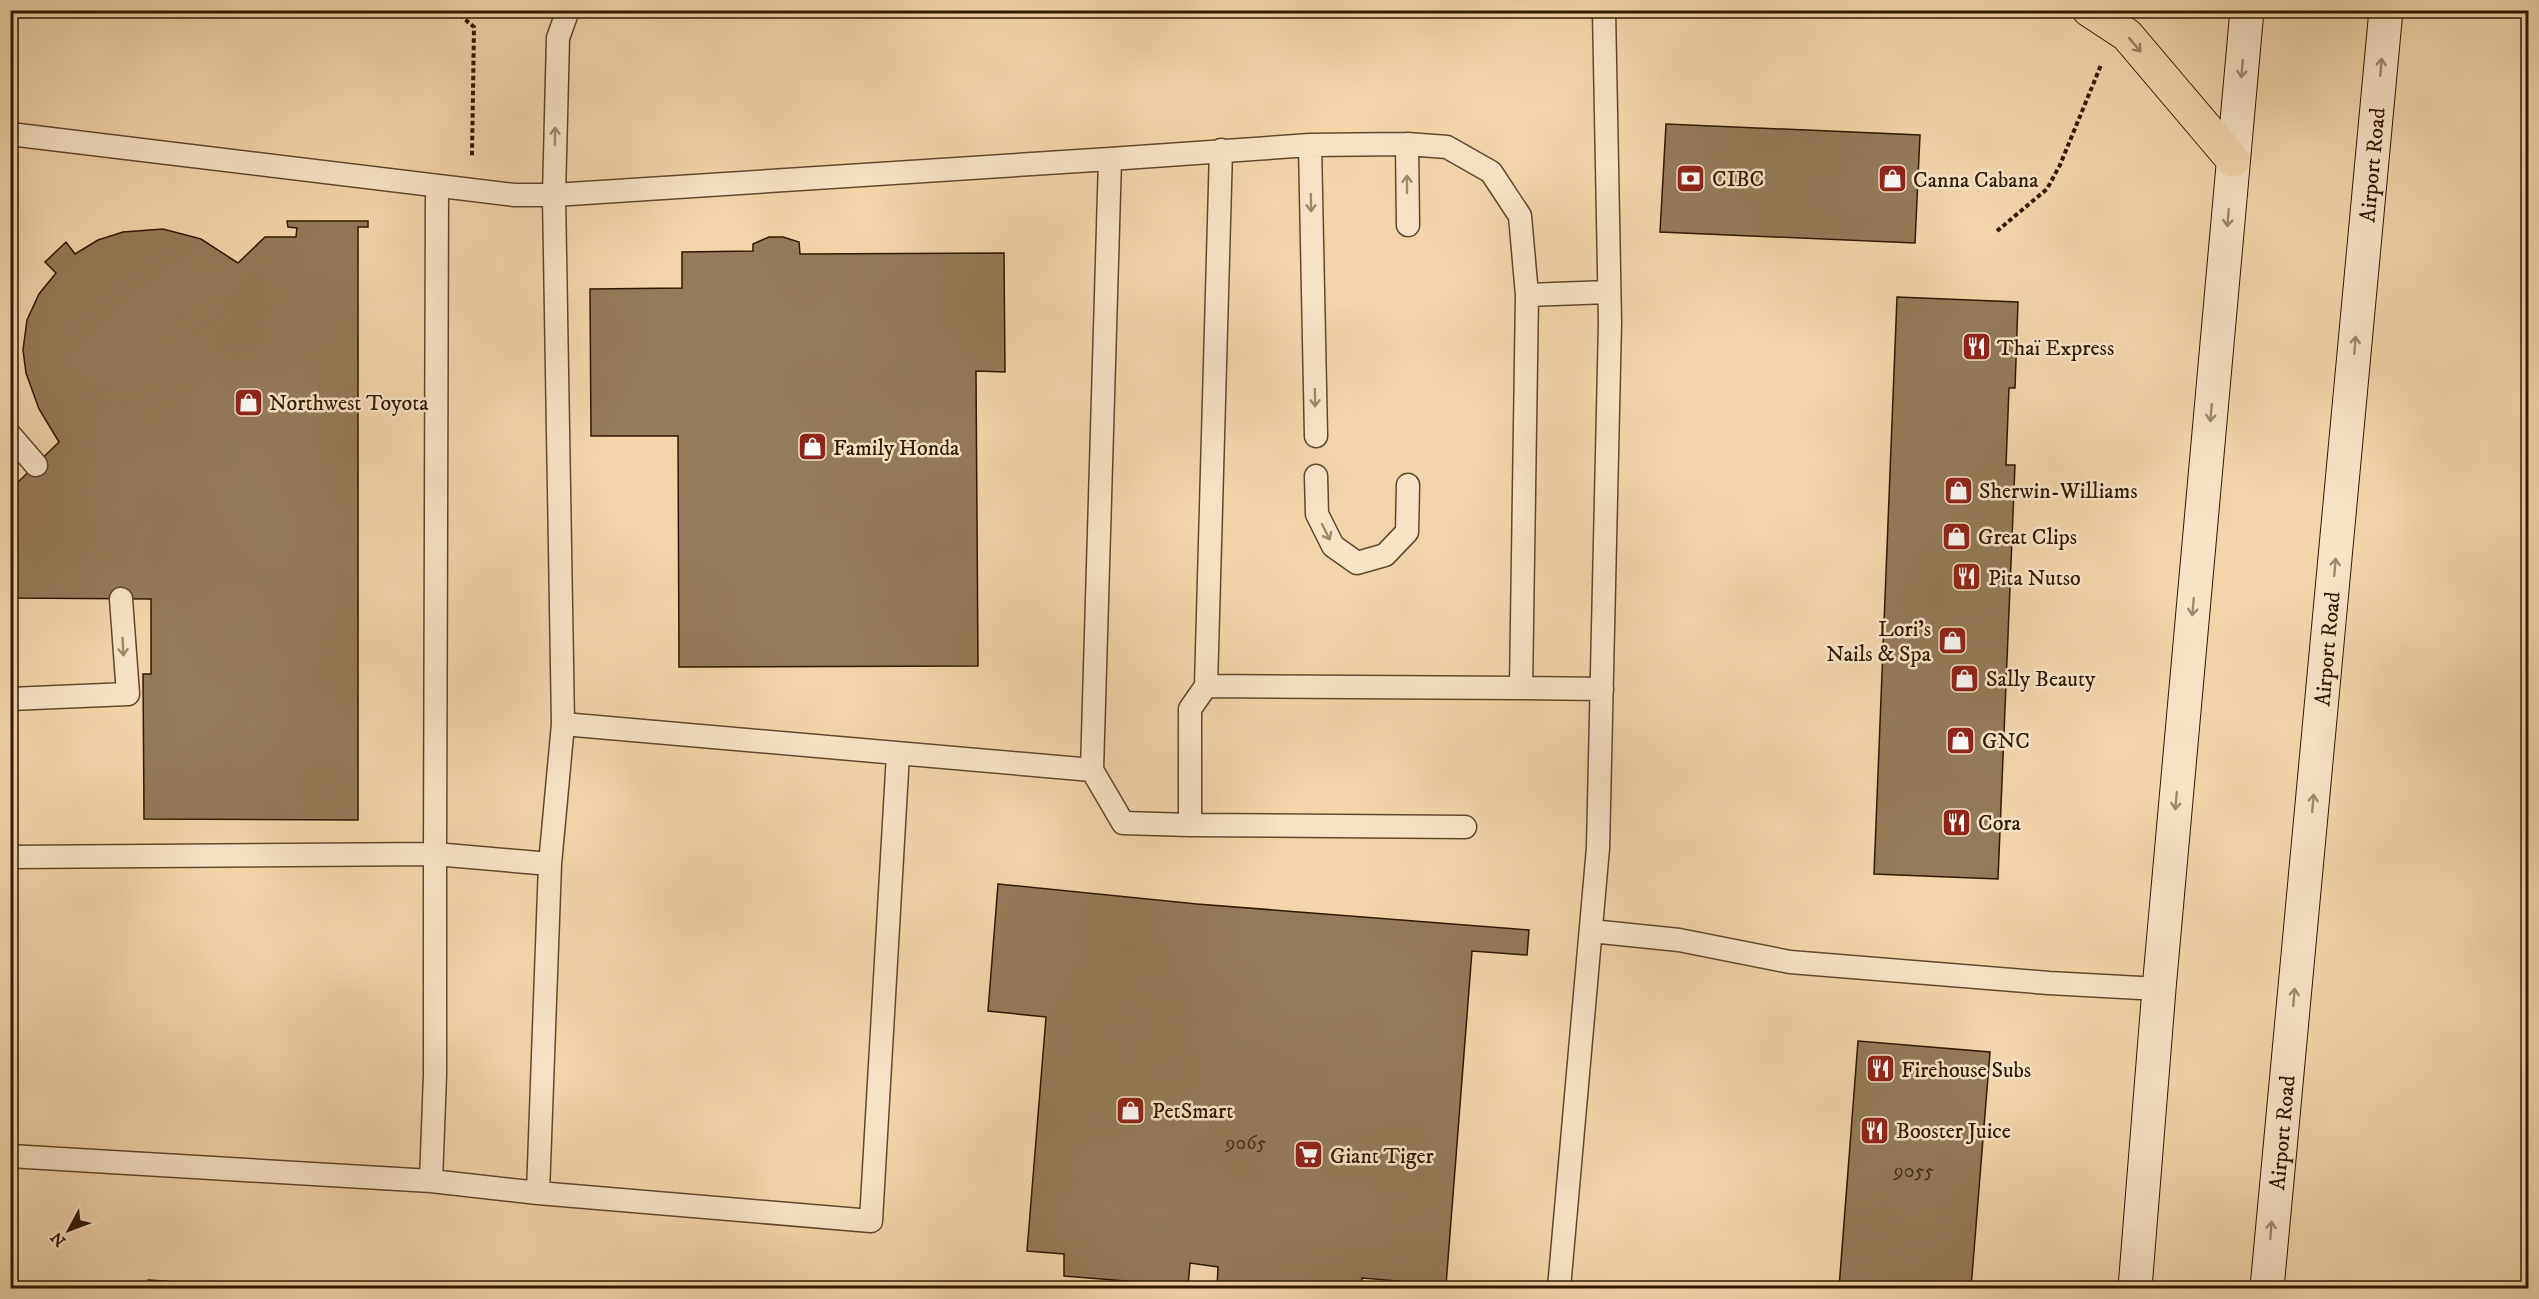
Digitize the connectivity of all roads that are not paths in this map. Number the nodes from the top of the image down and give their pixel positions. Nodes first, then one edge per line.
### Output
1 (568, 10) edge
2 (1604, 10) edge
3 (2089, 10) edge
4 (2247, 10) edge
5 (2386, 10) edge
6 (10, 134) edge
7 (1407, 144) junction
8 (1310, 145) junction
9 (1221, 150) junction
10 (1110, 159) junction
11 (2233, 160) junction
12 (437, 186) junction
13 (554, 195) junction
14 (1408, 225) dead end
15 (1610, 292) junction
16 (1527, 295) junction
17 (10, 435) edge
18 (1316, 436) dead end
19 (36, 465) dead end
20 (1316, 476) dead end
21 (1408, 484) dead end
22 (120, 598) dead end
23 (1206, 686) junction
24 (1521, 688) junction
25 (1602, 689) junction
26 (10, 699) edge
27 (563, 724) junction
28 (898, 754) junction
29 (1092, 770) junction
30 (1190, 825) junction
31 (1465, 827) dead end
32 (435, 854) junction
33 (10, 857) edge
34 (550, 864) junction
35 (1591, 931) junction
36 (2159, 989) junction
37 (10, 1156) edge
38 (431, 1181) junction
39 (538, 1193) junction
40 (1558, 1288) edge
41 (2135, 1288) edge
42 (2267, 1288) edge

13 -> 1 lane
2 - 15 lane
3 -> 11 main road
4 -> 11 main road
42 -> 5 main road, Airport Road
6 - 12 lane
7 - 8 lane
14 -> 7 lane
7 - 16 lane
8 - 9 lane
8 -> 18 lane
9 - 10 lane
9 - 23 lane
10 - 13 lane
10 - 29 lane
11 -> 36 main road
12 - 13 lane
12 - 32 lane
13 - 27 lane
15 - 16 lane
15 - 25 lane
16 - 24 lane
17 - 19 lane
20 -> 21 lane
22 -> 26 lane
23 - 24 lane
23 - 30 lane
24 - 25 lane
25 - 35 lane
27 - 28 lane
27 - 34 lane
28 - 29 lane
28 - 39 lane
29 - 30 lane
30 - 31 lane
32 - 33 lane
32 - 34 lane
32 - 38 lane
34 - 39 lane
35 - 36 lane
35 - 40 lane
36 - 41 main road
37 - 38 lane
38 - 39 lane

